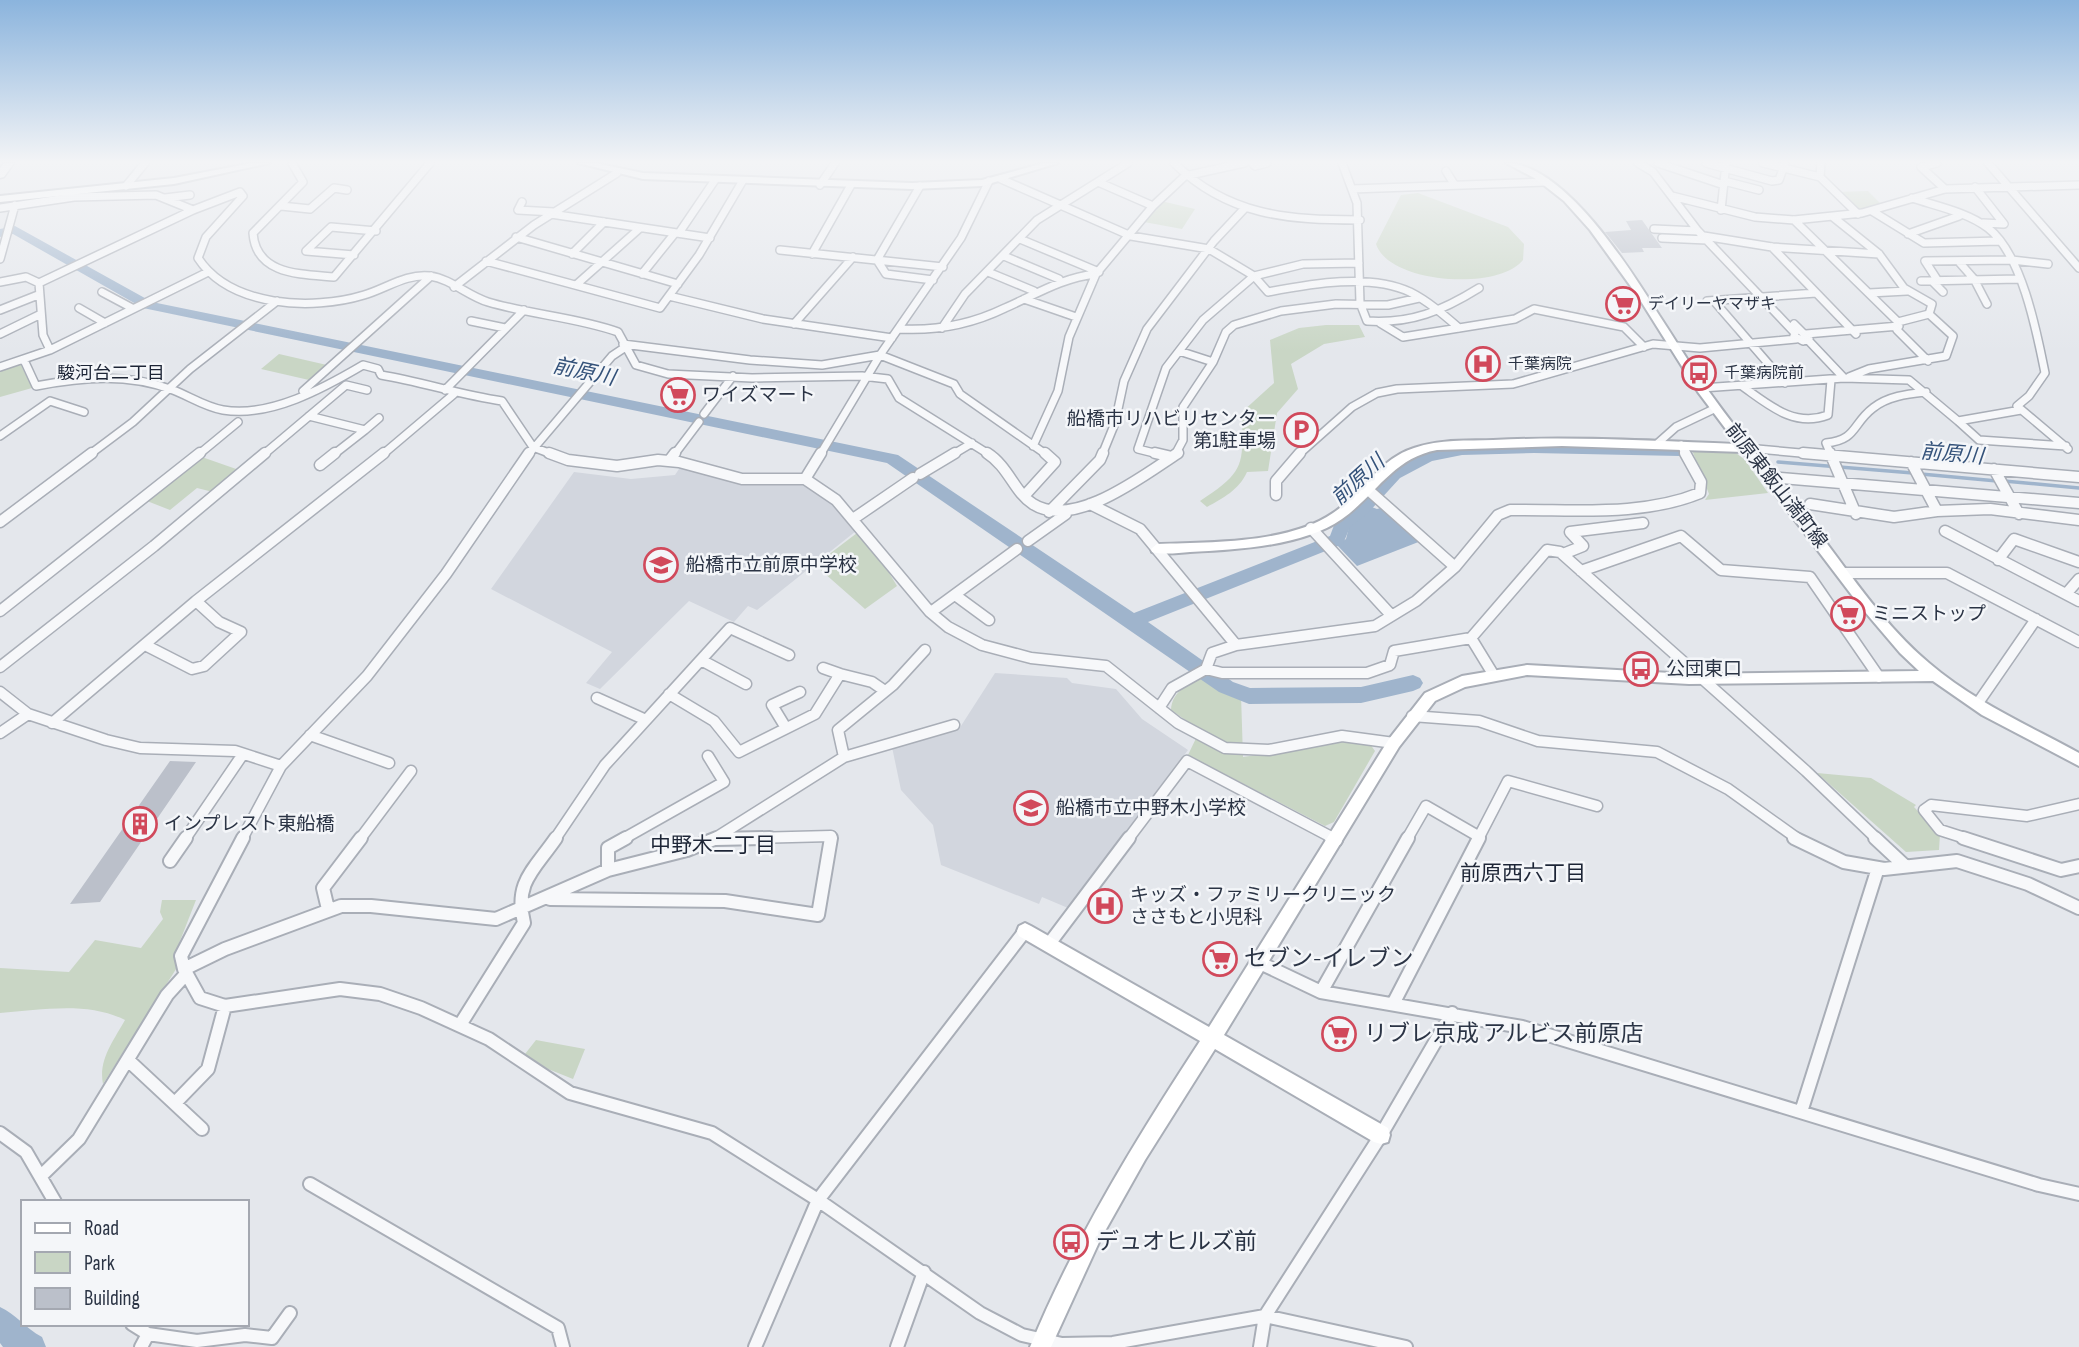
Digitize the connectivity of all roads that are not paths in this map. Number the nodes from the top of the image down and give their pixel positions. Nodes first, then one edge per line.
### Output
1 (9, 226) edge
2 (159, 226) edge
3 (216, 226) edge
4 (260, 226) edge
5 (378, 226) edge
6 (533, 226) edge
7 (600, 226) edge
8 (627, 226) edge
9 (682, 226) edge
10 (717, 226) edge
11 (827, 226) edge
12 (899, 226) edge
13 (967, 226) edge
14 (1032, 226) edge
15 (1106, 226) edge
16 (1138, 226) edge
17 (1229, 226) edge
18 (1360, 226) edge
19 (1592, 226) edge
20 (1695, 226) edge
21 (1800, 226) edge
22 (1844, 226) edge
23 (1895, 226) edge
24 (1931, 226) edge
25 (1984, 226) edge
26 (2042, 226) edge
27 (640, 228) junction
28 (1654, 229) dead end
29 (376, 231) junction
30 (677, 233) junction
31 (1908, 234) junction
32 (1131, 236) junction
33 (1703, 236) junction
34 (516, 237) junction
35 (710, 238) junction
36 (1662, 238) dead end
37 (1020, 239) junction
38 (1999, 241) junction
39 (1772, 247) junction
40 (1209, 249) junction
41 (780, 250) dead end
42 (1823, 250) junction
43 (572, 254) junction
44 (811, 254) junction
45 (1879, 254) junction
46 (354, 255) junction
47 (1004, 256) junction
48 (853, 257) junction
49 (0, 259) edge
50 (877, 260) junction
51 (2012, 260) junction
52 (486, 261) junction
53 (1959, 262) junction
54 (603, 263) junction
55 (1359, 263) junction
56 (2048, 264) dead end
57 (943, 267) junction
58 (2079, 268) edge
59 (988, 272) junction
60 (206, 273) junction
61 (1098, 273) junction
62 (642, 274) junction
63 (431, 276) junction
64 (1254, 276) junction
65 (933, 279) junction
66 (1059, 279) junction
67 (2019, 279) junction
68 (1975, 280) junction
69 (1922, 281) dead end
70 (1935, 281) junction
71 (0, 282) edge
72 (39, 283) junction
73 (678, 284) junction
74 (1359, 284) junction
75 (576, 285) junction
76 (454, 286) junction
77 (1479, 288) dead end
78 (1908, 290) junction
79 (1034, 291) junction
80 (102, 292) dead end
81 (1943, 292) dead end
82 (1816, 293) junction
83 (1869, 293) junction
84 (38, 295) junction
85 (669, 296) junction
86 (1762, 297) junction
87 (1419, 298) junction
88 (1024, 299) junction
89 (277, 301) junction
90 (1360, 303) junction
91 (1987, 304) dead end
92 (79, 308) dead end
93 (132, 308) junction
94 (0, 310) edge
95 (524, 310) junction
96 (1440, 313) junction
97 (1929, 314) junction
98 (39, 315) junction
99 (1076, 317) junction
100 (471, 321) dead end
101 (1380, 322) junction
102 (105, 323) junction
103 (794, 324) junction
104 (1898, 326) junction
105 (505, 328) junction
106 (942, 328) junction
107 (1459, 328) junction
108 (900, 329) junction
109 (1854, 332) junction
110 (0, 334) edge
111 (1802, 337) junction
112 (892, 338) junction
113 (1749, 341) junction
114 (1671, 345) junction
115 (624, 346) junction
116 (1644, 347) junction
117 (50, 350) junction
118 (1179, 351) junction
119 (880, 355) junction
120 (24, 360) junction
121 (1928, 361) junction
122 (1213, 362) junction
123 (0, 367) edge
124 (871, 374) junction
125 (733, 376) junction
126 (1838, 379) junction
127 (1785, 383) junction
128 (1742, 386) junction
129 (1702, 388) junction
130 (171, 389) junction
131 (367, 390) dead end
132 (449, 392) junction
133 (1926, 392) junction
134 (298, 396) junction
135 (1716, 408) junction
136 (2021, 410) junction
137 (84, 412) dead end
138 (309, 416) junction
139 (379, 418) dead end
140 (1958, 421) junction
141 (238, 422) dead end
142 (365, 430) junction
143 (0, 436) edge
144 (972, 443) junction
145 (1658, 443) junction
146 (1681, 445) junction
147 (1033, 446) junction
148 (533, 447) junction
149 (1746, 448) junction
150 (1831, 455) junction
151 (1172, 457) junction
152 (669, 461) junction
153 (1911, 462) junction
154 (320, 465) dead end
155 (1994, 469) junction
156 (1769, 477) junction
157 (2079, 477) edge
158 (805, 479) junction
159 (1843, 482) junction
160 (1365, 487) junction
161 (1926, 489) junction
162 (1026, 494) junction
163 (1276, 495) dead end
164 (2010, 497) junction
165 (2079, 503) edge
166 (1090, 504) junction
167 (1810, 504) dead end
168 (1937, 511) junction
169 (1049, 512) junction
170 (1066, 514) junction
171 (1856, 514) junction
172 (2019, 514) junction
173 (853, 519) junction
174 (2079, 520) edge
175 (0, 522) edge
176 (1643, 523) dead end
177 (1311, 528) junction
178 (1945, 531) dead end
179 (1028, 541) dead end
180 (1017, 549) dead end
181 (1157, 549) junction
182 (1563, 554) junction
183 (1998, 560) junction
184 (2079, 562) edge
185 (1455, 567) junction
186 (1581, 571) junction
187 (1843, 573) junction
188 (2079, 579) edge
189 (2066, 594) junction
190 (955, 596) junction
191 (196, 601) junction
192 (2079, 601) edge
193 (0, 611) edge
194 (931, 612) junction
195 (1391, 615) junction
196 (989, 620) dead end
197 (2036, 620) junction
198 (1471, 638) junction
199 (2079, 642) edge
200 (1236, 645) junction
201 (146, 646) junction
202 (925, 650) dead end
203 (789, 655) dead end
204 (701, 660) junction
205 (0, 667) edge
206 (823, 668) dead end
207 (1206, 669) junction
208 (840, 674) junction
209 (1493, 674) junction
210 (1935, 676) junction
211 (1879, 677) junction
212 (1702, 679) junction
213 (746, 684) dead end
214 (885, 691) junction
215 (0, 692) edge
216 (800, 692) dead end
217 (669, 694) junction
218 (597, 698) dead end
219 (1978, 704) junction
220 (1159, 708) junction
221 (28, 714) junction
222 (1412, 716) junction
223 (646, 720) junction
224 (52, 723) junction
225 (954, 725) dead end
226 (786, 728) junction
227 (0, 733) edge
228 (310, 735) junction
229 (1394, 743) junction
230 (243, 754) junction
231 (708, 756) dead end
232 (844, 757) junction
233 (2079, 760) edge
234 (389, 763) dead end
235 (281, 766) junction
236 (411, 771) dead end
237 (2079, 804) edge
238 (1597, 806) dead end
239 (1478, 836) junction
240 (715, 839) junction
241 (1336, 840) junction
242 (170, 861) dead end
243 (1905, 866) junction
244 (2079, 866) edge
245 (1878, 868) junction
246 (608, 870) junction
247 (546, 899) junction
248 (2079, 908) edge
249 (328, 909) junction
250 (520, 911) junction
251 (1025, 930) joint
252 (1049, 944) junction
253 (1260, 963) junction
254 (185, 972) junction
255 (1321, 992) junction
256 (1393, 1004) junction
257 (225, 1006) junction
258 (1452, 1013) junction
259 (460, 1024) junction
260 (1212, 1038) junction
261 (129, 1061) junction
262 (175, 1103) junction
263 (1801, 1112) junction
264 (202, 1129) dead end
265 (0, 1133) edge
266 (1381, 1135) junction
267 (42, 1175) junction
268 (310, 1184) dead end
269 (2079, 1194) edge
270 (54, 1200) edge
271 (818, 1200) junction
272 (924, 1272) junction
273 (290, 1313) dead end
274 (1265, 1316) junction
275 (135, 1326) edge
276 (148, 1334) junction
277 (1042, 1343) edge
278 (141, 1347) edge
279 (563, 1347) edge
280 (755, 1347) edge
281 (897, 1347) edge
282 (1260, 1347) edge
283 (1406, 1347) edge

1 - 49 street
2 - 72 street
3 - 60 street
4 - 46 street
5 - 29 street
6 - 34 street
7 - 43 street
8 - 27 street
9 - 30 street
10 - 35 street
11 - 44 street
12 - 50 street
13 - 57 street
14 - 37 street
15 - 32 street
16 - 32 street
17 - 40 street
18 - 55 street
19 - 114 street, 前原東飯山満町線
20 - 33 street
21 - 42 street
22 - 45 street
23 - 31 street
24 - 31 street
25 - 38 street
26 - 58 street
27 - 30 street
27 - 54 street
28 - 33 street
29 - 46 street
29 - 46 street
30 - 35 street
30 - 62 street
31 - 38 street
32 - 40 street
32 - 61 street
33 - 36 street
33 - 39 street
33 - 86 street
34 - 43 street
34 - 52 street
35 - 73 street
37 - 47 street
37 - 61 street
38 - 51 street
39 - 42 street
39 - 82 street
40 - 64 street
40 - 169 street
41 - 44 street
42 - 45 street
42 - 83 street
43 - 54 street
44 - 48 street
45 - 78 street
47 - 59 street
47 - 66 street
48 - 50 street
48 - 103 street
50 - 57 street
50 - 65 street
51 - 53 street
51 - 56 street
51 - 67 street
52 - 75 street
52 - 76 street
53 - 68 street
53 - 70 street
54 - 62 street
54 - 75 street
55 - 64 street
55 - 74 street
57 - 65 street
59 - 79 street
59 - 106 street
60 - 89 street
60 - 93 street
61 - 66 street
61 - 99 street
62 - 73 street
63 - 76 street
63 - 89 street
63 - 134 street
64 - 74 street
64 - 118 street
65 - 108 street
66 - 79 street
67 - 68 street
67 - 136 street
68 - 70 street
68 - 91 street
69 - 70 street
70 - 81 street
71 - 72 street
72 - 84 street
73 - 85 street
74 - 87 street
74 - 90 street
75 - 85 street
76 - 95 street
77 - 96 street
78 - 83 street
78 - 97 street
79 - 88 street
80 - 93 street
82 - 86 street
82 - 109 street
83 - 104 street
84 - 94 street
84 - 98 street
85 - 103 street
86 - 111 street
86 - 113 street
87 - 90 street
87 - 96 street
88 - 99 street
88 - 106 street
89 - 130 street
90 - 101 street
90 - 122 street
92 - 102 street
93 - 102 street
95 - 105 street
95 - 115 street
96 - 101 street
96 - 107 street
97 - 104 street
97 - 121 street
98 - 110 street
98 - 117 street
99 - 147 street
100 - 105 street
101 - 107 street
102 - 117 street
103 - 112 street
104 - 109 street
104 - 121 street
105 - 132 street
106 - 108 street
107 - 116 street
108 - 112 street
109 - 111 street
111 - 113 street
111 - 126 street
112 - 119 street
113 - 114 street
113 - 127 street
114 - 116 street
114 - 129 street, 前原東飯山満町線
115 - 119 street
115 - 125 street
115 - 148 street
116 - 163 street
117 - 120 street
118 - 122 street
118 - 151 street
119 - 124 street
119 - 147 street
120 - 123 street
120 - 130 street
121 - 126 street
122 - 151 street
124 - 125 street
124 - 144 street
124 - 158 street
125 - 152 street
126 - 127 street
126 - 128 street
126 - 133 street
127 - 128 street
128 - 129 street
129 - 135 street, 前原東飯山満町線
130 - 134 street
130 - 175 street
131 - 138 street
132 - 134 street
132 - 148 street
132 - 191 street
133 - 140 street
133 - 150 street
135 - 145 street
135 - 149 street, 前原東飯山満町線
136 - 140 street
136 - 140 street
137 - 143 street
138 - 142 street
138 - 205 street
139 - 142 street
141 - 193 street
142 - 154 street
144 - 162 street
144 - 173 street
145 - 146 street
145 - 160 street
146 - 149 street
146 - 185 street
147 - 162 street
148 - 152 street
148 - 228 street
149 - 150 street
149 - 156 street, 前原東飯山満町線
150 - 153 street
150 - 159 street
151 - 166 street
152 - 158 street
153 - 155 street
153 - 161 street
155 - 157 street
155 - 164 street
156 - 159 street
156 - 187 street, 前原東飯山満町線
158 - 173 street
159 - 161 street
159 - 171 street
160 - 177 street
160 - 185 street
161 - 164 street
161 - 168 street
162 - 169 street
164 - 165 street
164 - 172 street
166 - 170 street
166 - 181 street
167 - 171 street
168 - 171 street
168 - 172 street
169 - 170 street
170 - 179 street
172 - 174 street
173 - 194 street
176 - 182 street
177 - 181 street
177 - 195 street
178 - 183 street
180 - 190 street
181 - 200 street
182 - 186 street
182 - 198 street
183 - 184 street
183 - 189 street
185 - 195 street
186 - 211 street
186 - 212 street
187 - 197 street
187 - 210 street, 前原東飯山満町線
188 - 189 street
189 - 192 street
190 - 194 street
190 - 196 street
191 - 201 street
191 - 201 street
194 - 220 street
195 - 200 street
197 - 199 street
197 - 219 street
198 - 207 street
198 - 209 street
200 - 207 street
201 - 224 street
202 - 214 street
203 - 204 street
204 - 213 street
204 - 217 street
206 - 208 street
207 - 220 street
208 - 214 street
208 - 226 street
209 - 212 street
209 - 222 street
210 - 211 street
210 - 219 street, 前原東飯山満町線
211 - 212 street
212 - 243 street
214 - 232 street
215 - 221 street
216 - 226 street
217 - 223 street
217 - 226 street
218 - 223 street
219 - 233 street, 前原東飯山満町線
220 - 229 street
221 - 224 street
221 - 227 street
222 - 229 street
222 - 245 street
223 - 250 street
224 - 230 street
225 - 232 street
228 - 234 street
228 - 235 street
229 - 241 street
230 - 235 street
230 - 242 street
231 - 246 street
232 - 240 street
235 - 254 street
236 - 249 street
237 - 244 street
238 - 239 street
239 - 255 street
239 - 256 street
240 - 246 street
240 - 247 street
241 - 252 street
241 - 253 street
243 - 245 street
243 - 248 street
245 - 263 street
246 - 247 street
247 - 250 street
249 - 250 street
249 - 254 street
250 - 259 street
251 - 252 street
251 - 271 street
252 - 260 street
253 - 255 street
253 - 260 street
254 - 257 street
254 - 261 street
255 - 256 street
256 - 258 street
257 - 259 street
257 - 262 street
258 - 263 street
258 - 266 street
259 - 271 street
260 - 266 street
260 - 277 street
261 - 262 street
261 - 267 street
262 - 264 street
263 - 269 street
265 - 267 street
266 - 274 street
267 - 270 street
268 - 279 street
271 - 272 street
271 - 280 street
272 - 277 street
272 - 281 street
273 - 276 street
274 - 277 street
274 - 282 street
274 - 283 street
275 - 276 street
276 - 278 street

